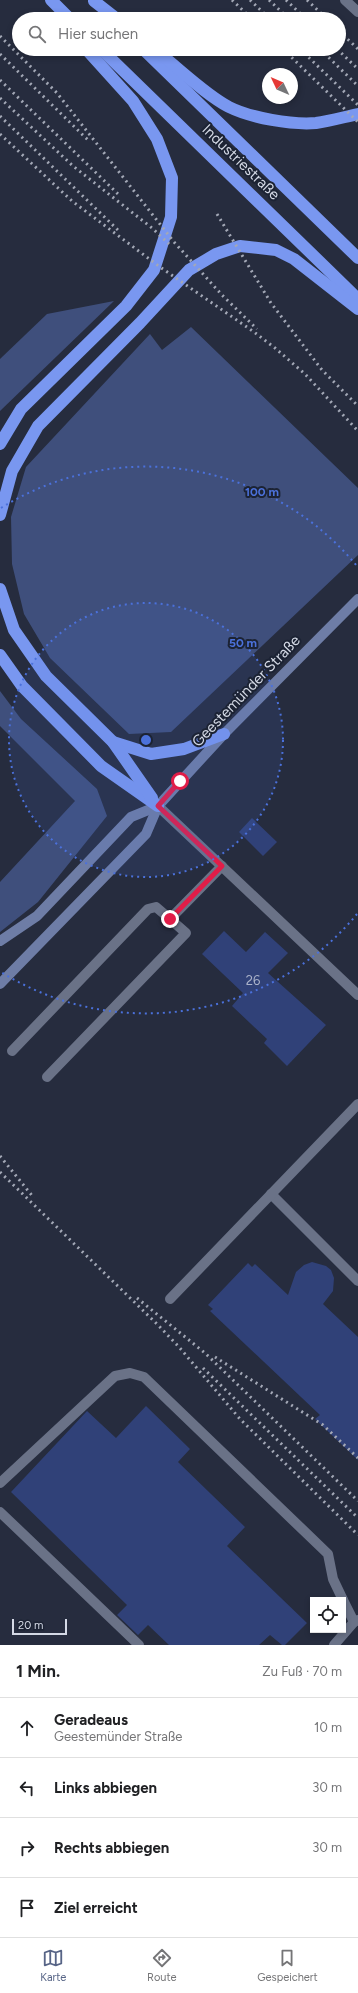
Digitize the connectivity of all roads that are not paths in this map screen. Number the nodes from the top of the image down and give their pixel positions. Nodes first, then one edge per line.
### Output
1 (41, 0) edge
2 (51, 0) edge
3 (345, 0) edge
4 (94, 1) edge
5 (52, 12) edge
6 (63, 12) edge
7 (106, 12) edge
8 (108, 12) edge
9 (358, 12) edge
10 (92, 56) edge
11 (108, 56) edge
12 (150, 56) edge
13 (163, 56) edge
14 (358, 114) edge
15 (358, 258) edge
16 (358, 299) edge
17 (358, 310) edge
18 (0, 444) edge
19 (0, 515) edge
20 (0, 589) edge
21 (358, 599) edge
22 (0, 655) edge
23 (224, 734) junction
24 (113, 742) junction
25 (158, 806) junction
26 (222, 866) junction
27 (170, 919) junction
28 (0, 941) edge
29 (0, 984) edge
30 (358, 995) edge
31 (12, 1051) dead end
32 (47, 1077) dead end
33 (358, 1104) edge
34 (271, 1194) junction
35 (358, 1281) edge
36 (170, 1298) dead end
37 (0, 1483) edge
38 (0, 1512) edge
39 (342, 1597) edge
40 (346, 1605) edge
41 (356, 1621) edge
42 (139, 1645) edge
43 (334, 1645) edge

1 - 5 highway
2 - 6 highway
3 - 9 lane
4 - 7 highway
4 - 8 highway
10 - 18 highway
11 - 16 highway, Industriestraße
12 - 15 highway, Industriestraße
13 - 14 highway
17 - 19 highway
20 - 24 highway
21 - 23 street, Geestemünder Straße
22 - 25 highway
23 - 24 highway
23 - 25 street, Geestemünder Straße
24 - 25 highway
25 - 26 lane
25 - 28 street, Geestemünder Straße
25 - 29 street, Geestemünder Straße
26 - 27 lane
26 - 30 lane
27 - 31 lane
27 - 32 lane
33 - 34 lane
34 - 35 lane
34 - 36 lane
37 - 39 lane
38 - 42 lane
40 - 41 lane
41 - 43 lane

